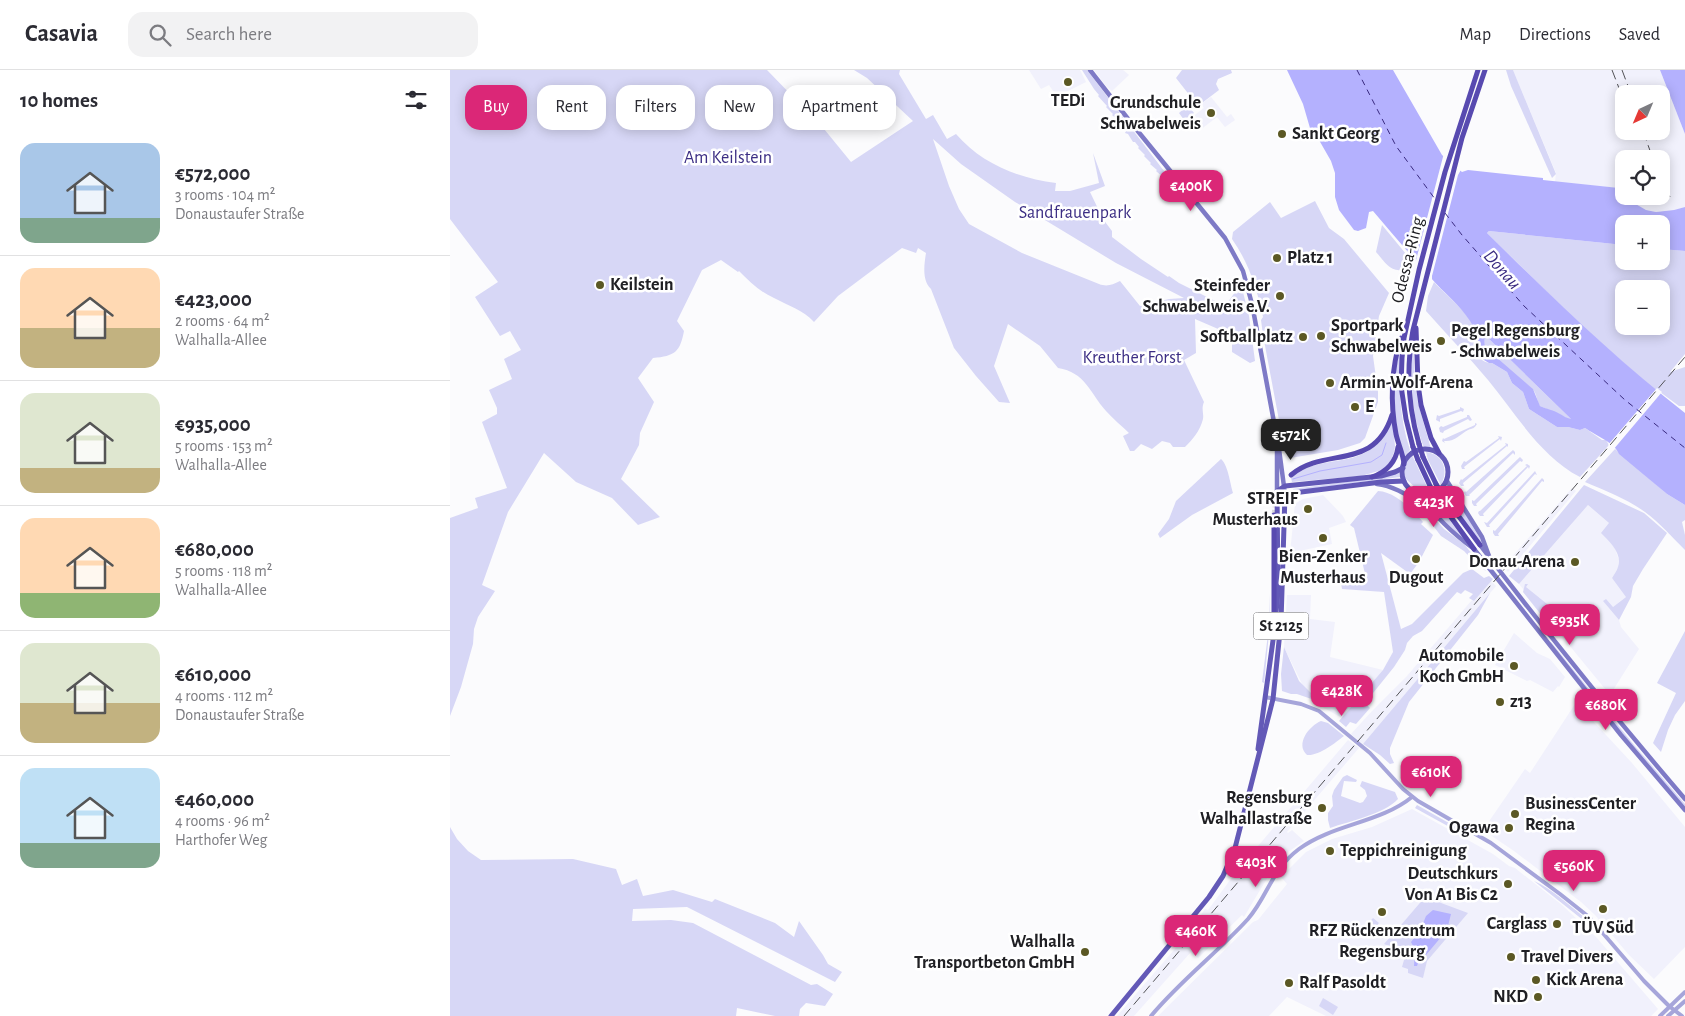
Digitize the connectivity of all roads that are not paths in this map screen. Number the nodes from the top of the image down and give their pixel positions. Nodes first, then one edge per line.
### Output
1 (1090, 70) edge
2 (1478, 70) edge
3 (1485, 70) edge
4 (1415, 322) junction
5 (1406, 326) junction
6 (1393, 410) junction
7 (1277, 440) junction
8 (1398, 444) junction
9 (1416, 446) junction
10 (1439, 452) junction
11 (1403, 466) junction
12 (1291, 475) dead end
13 (1372, 477) junction
14 (1404, 481) junction
15 (1447, 481) junction
16 (1371, 484) junction
17 (1285, 486) junction
18 (1277, 491) junction
19 (1285, 494) junction
20 (1419, 494) junction
21 (1440, 497) junction
22 (1430, 509) junction
23 (1274, 515) tunnel mouth
24 (1480, 545) joint
25 (1474, 549) junction
26 (1492, 562) junction
27 (1274, 630) junction
28 (1271, 657) junction
29 (1278, 657) junction
30 (1265, 697) junction
31 (1273, 698) junction
32 (1253, 782) junction
33 (1412, 797) junction
34 (1685, 799) edge
35 (1685, 810) edge
36 (1685, 992) edge
37 (1685, 1001) edge
38 (1670, 1006) junction
39 (1675, 1010) junction
40 (1111, 1016) edge
41 (1151, 1016) edge
42 (1660, 1016) edge
43 (1668, 1016) edge
44 (1682, 1016) edge

1 - 7 main road, St 2125
2 - 5 highway, Odessa-Ring
3 - 4 highway, Odessa-Ring
4 - 9 highway, Odessa-Ring
4 - 10 highway
5 - 6 highway
5 - 9 highway, Odessa-Ring
6 - 8 highway
6 - 12 highway
7 - 17 main road, St 2125
7 - 18 main road, St 2125
8 - 11 highway
8 - 13 highway
9 - 21 highway, Odessa-Ring, bridge
10 - 11 main road
10 - 15 main road
11 - 13 main road
11 - 14 main road
13 - 17 main road
14 - 16 main road
14 - 20 main road
15 - 20 main road
15 - 26 main road
16 - 19 main road
16 - 22 main road
17 - 18 main road
17 - 19 main road, St 2125
18 - 19 main road
18 - 27 main road, St 2125
19 - 29 main road, St 2125
20 - 22 main road
21 - 24 highway
21 - 25 highway
22 - 25 main road
23 - 27 highway
24 - 26 main road
25 - 35 main road
26 - 34 main road
27 - 28 main road
28 - 29 main road
28 - 30 main road
29 - 31 main road, St 2125
30 - 31 street
30 - 32 main road
31 - 32 main road
31 - 33 street
32 - 40 main road
33 - 38 street
33 - 41 street
36 - 38 street
37 - 39 street
38 - 39 street
38 - 42 street
39 - 43 street
39 - 44 street

